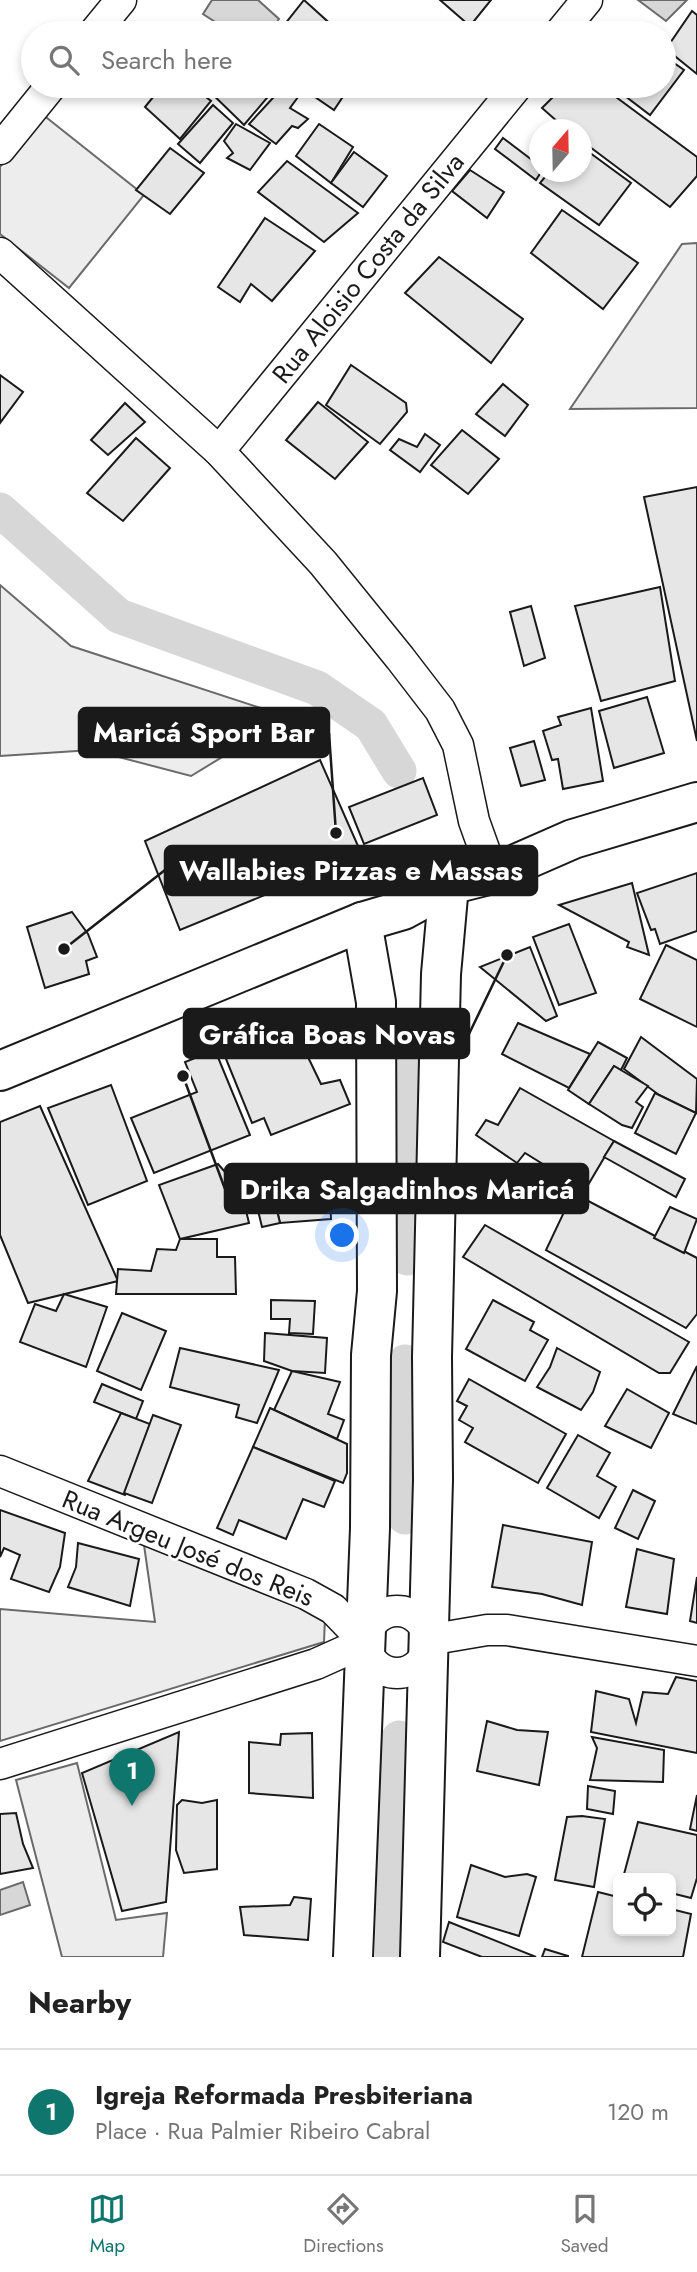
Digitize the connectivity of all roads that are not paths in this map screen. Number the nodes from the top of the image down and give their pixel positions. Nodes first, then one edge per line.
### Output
1 (121, 0) edge
2 (587, 0) edge
3 (104, 21) edge
4 (570, 21) edge
5 (41, 98) edge
6 (507, 98) edge
7 (0, 149) edge
8 (0, 253) edge
9 (219, 451) junction
10 (697, 802) edge
11 (493, 874) junction
12 (449, 885) junction
13 (362, 922) junction
14 (0, 1072) edge
15 (0, 1471) edge
16 (428, 1640) junction
17 (365, 1643) junction
18 (697, 1661) edge
19 (0, 1764) edge
20 (354, 1957) edge
21 (420, 1957) edge

1 - 3 street
2 - 4 street
5 - 7 street
6 - 9 street, Rua Aloisio Costa da Silva
8 - 9 street
9 - 11 street
10 - 11 street
11 - 12 street
12 - 13 street
12 - 16 street
13 - 14 street
13 - 17 street
15 - 17 street, Rua Argeu José dos Reis
16 - 17 street
16 - 17 street
16 - 18 street
16 - 21 street
17 - 19 street
17 - 20 street

